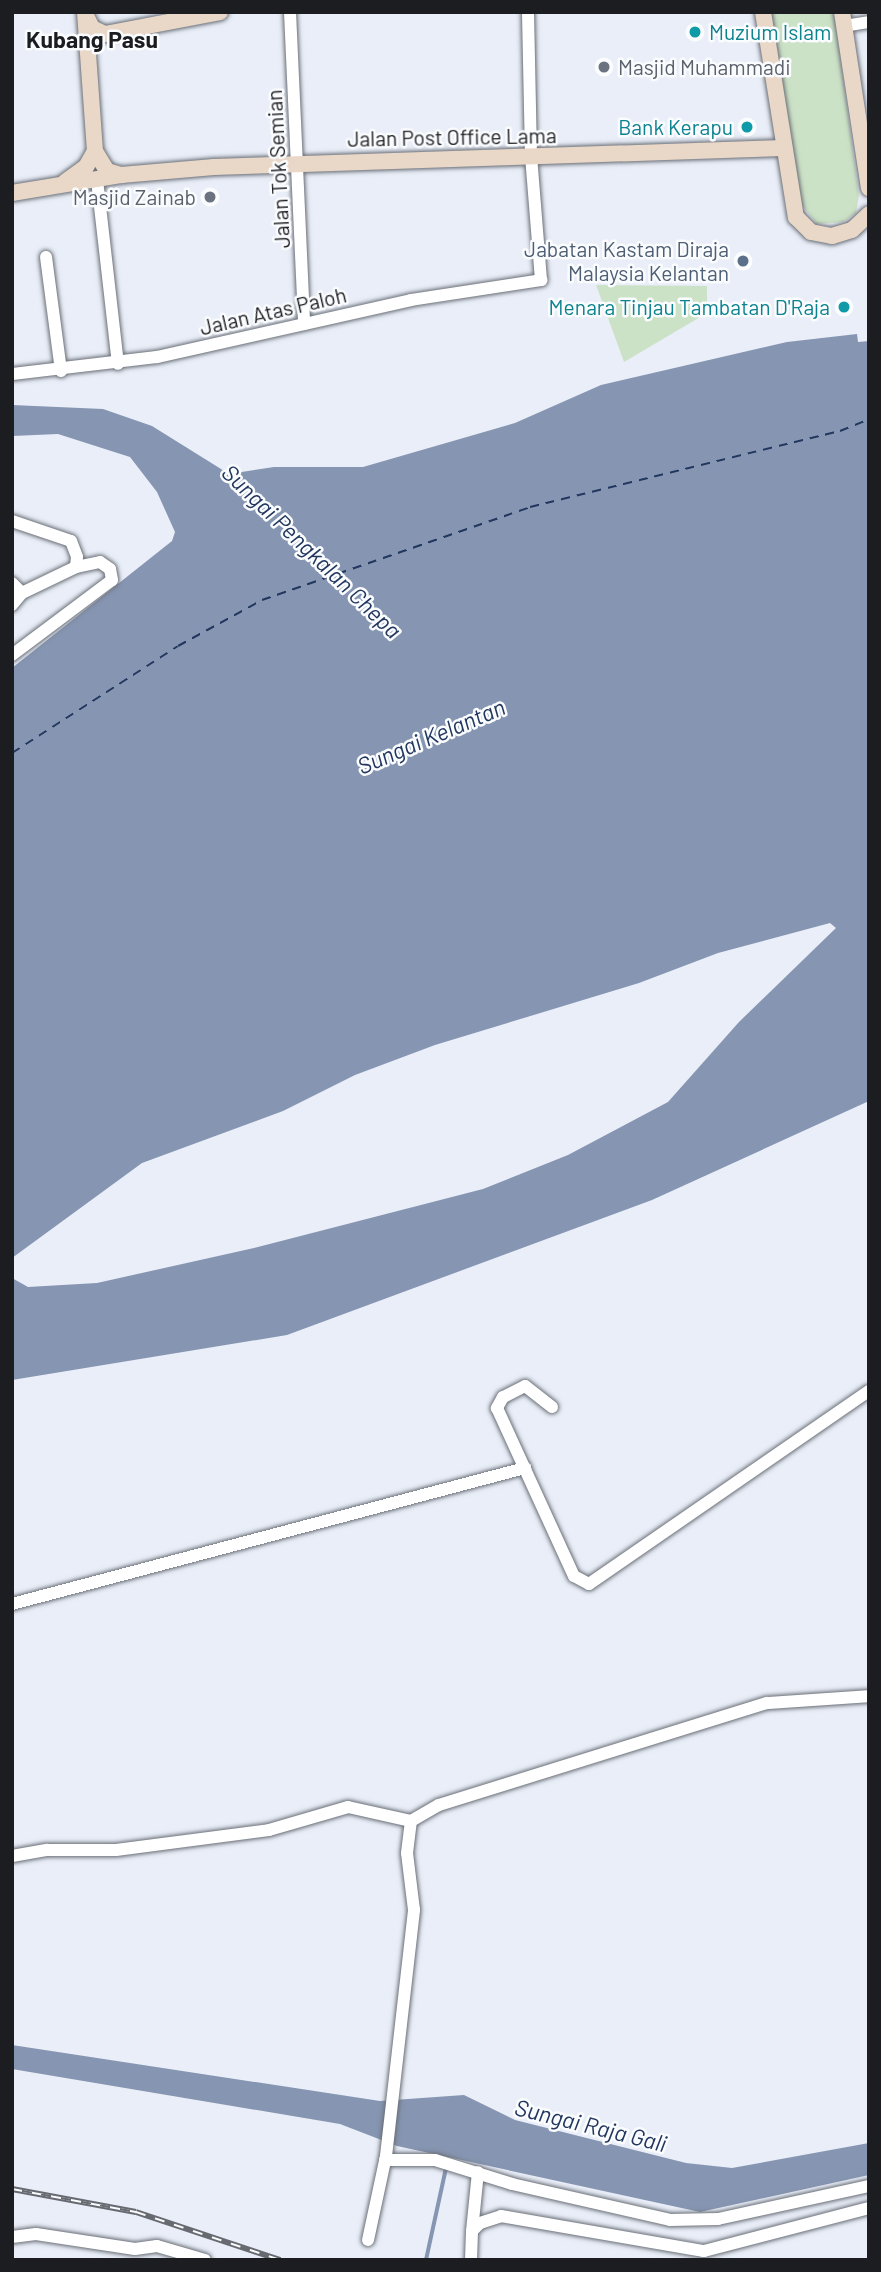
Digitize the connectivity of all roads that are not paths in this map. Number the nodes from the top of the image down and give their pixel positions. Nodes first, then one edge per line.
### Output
1 (220, 12) edge
2 (290, 12) edge
3 (528, 12) edge
4 (763, 12) edge
5 (85, 13) edge
6 (843, 19) edge
7 (869, 22) edge
8 (113, 34) junction
9 (87, 69) junction
10 (865, 136) edge
11 (783, 148) junction
12 (95, 151) junction
13 (531, 156) junction
14 (297, 163) junction
15 (121, 176) junction
16 (97, 180) junction
17 (60, 185) junction
18 (869, 188) edge
19 (12, 194) edge
20 (867, 221) edge
21 (46, 257) dead end
22 (304, 324) junction
23 (118, 364) junction
24 (61, 371) junction
25 (12, 374) edge
26 (12, 521) edge
27 (76, 567) junction
28 (12, 583) edge
29 (22, 593) junction
30 (12, 605) edge
31 (12, 655) edge
32 (869, 1391) edge
33 (552, 1407) dead end
34 (525, 1468) junction
35 (12, 1604) edge
36 (869, 1696) edge
37 (411, 1821) junction
38 (12, 1856) edge
39 (386, 2158) junction
40 (478, 2172) junction
41 (869, 2186) edge
42 (869, 2208) edge
43 (472, 2231) junction
44 (12, 2237) edge
45 (368, 2240) dead end
46 (137, 2254) edge
47 (205, 2260) edge
48 (471, 2260) edge

1 - 8 main road
2 - 14 street, Jalan Tok Semian
3 - 13 street
4 - 11 main road
5 - 8 main road
5 - 9 main road
6 - 7 street
6 - 10 main road
8 - 9 main road
9 - 12 main road
10 - 18 main road
11 - 13 main road, Jalan Post Office Lama
11 - 20 main road
12 - 15 main road
12 - 17 main road
13 - 14 main road, Jalan Post Office Lama
13 - 22 street, Jalan Atas Paloh
14 - 15 main road, Jalan Post Office Lama
14 - 22 street, Jalan Tok Semian
15 - 16 main road, Jalan Post Office Lama
16 - 17 main road, Jalan Post Office Lama
16 - 23 street
17 - 19 main road, Jalan Post Office Lama
21 - 24 street
22 - 23 street, Jalan Atas Paloh
23 - 24 street, Jalan Atas Paloh
24 - 25 street, Jalan Atas Paloh
26 - 27 street
27 - 29 street
27 - 31 street
28 - 29 street
29 - 30 street
32 - 34 street
33 - 34 street
34 - 35 street
36 - 37 street
37 - 38 street
37 - 39 street
39 - 40 street
39 - 45 street
40 - 41 street
40 - 43 street
42 - 43 street
43 - 48 street
44 - 46 street
46 - 47 street

